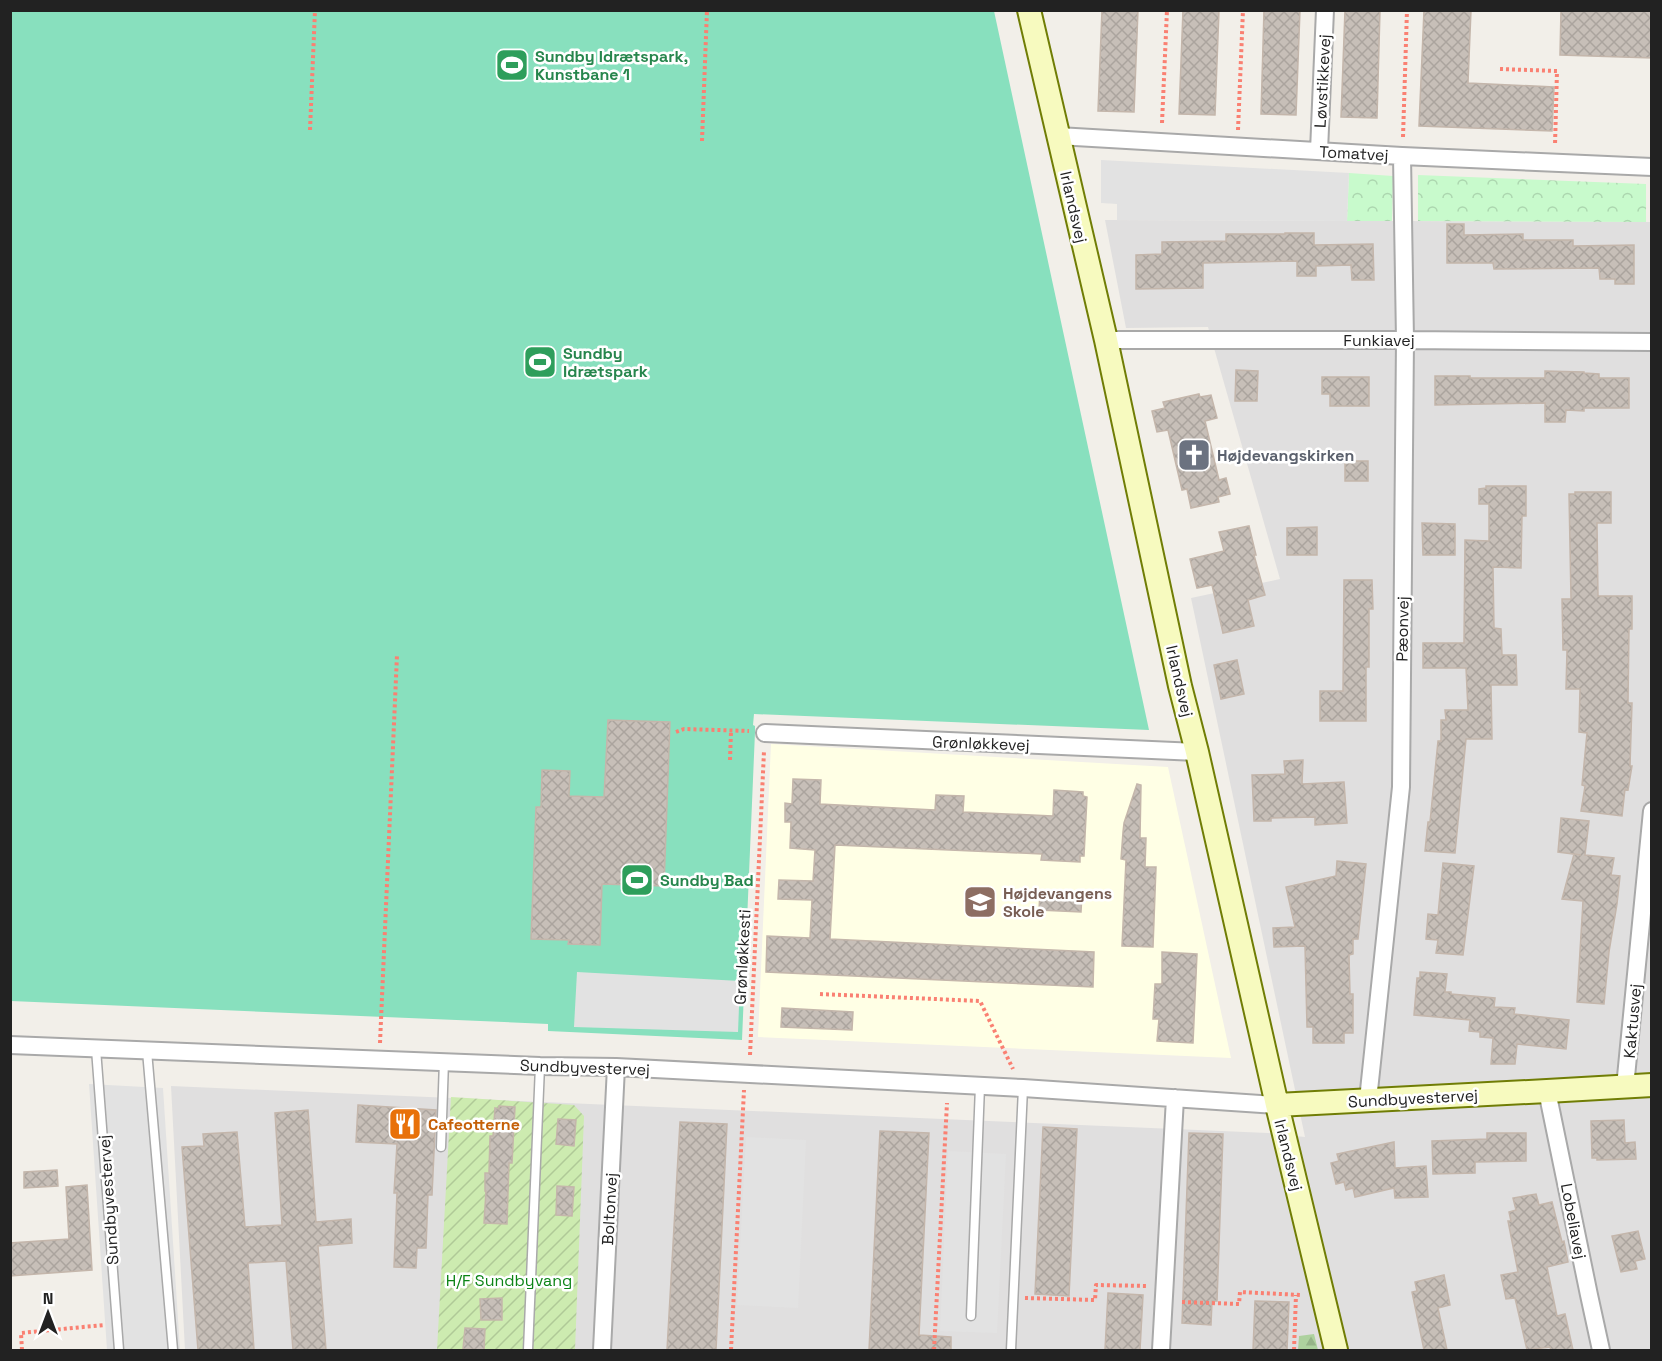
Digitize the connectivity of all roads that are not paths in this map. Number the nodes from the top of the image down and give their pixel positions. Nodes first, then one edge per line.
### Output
1 (1029, 10) edge
2 (1325, 10) edge
3 (1058, 136) junction
4 (1319, 151) junction
5 (1402, 156) junction
6 (1652, 167) edge
7 (1106, 340) junction
8 (1405, 340) junction
9 (1652, 342) edge
10 (765, 733) road end
11 (1197, 752) junction
12 (1652, 811) edge
13 (10, 1045) edge
14 (96, 1049) junction
15 (147, 1051) junction
16 (444, 1061) junction
17 (540, 1066) junction
18 (616, 1067) junction
19 (1652, 1085) edge
20 (980, 1086) junction
21 (1625, 1086) junction
22 (1023, 1088) junction
23 (1547, 1091) junction
24 (1175, 1098) junction
25 (1368, 1100) junction
26 (1277, 1105) junction
27 (441, 1147) dead end
28 (971, 1316) dead end
29 (120, 1350) edge
30 (173, 1350) edge
31 (528, 1350) edge
32 (602, 1350) edge
33 (1011, 1350) edge
34 (1161, 1350) edge
35 (1336, 1350) edge
36 (1602, 1350) edge

1 - 3 street, Irlandsvej
2 - 4 street, Løvstikkevej
3 - 4 street, Tomatvej
3 - 7 street, Irlandsvej
4 - 5 street, Tomatvej
5 - 6 street, Tomatvej
5 - 8 street, Pæonvej
7 - 8 street, Funkiavej
7 - 11 street, Irlandsvej
8 - 9 street, Funkiavej
8 - 25 street, Pæonvej
10 - 11 street, Grønløkkevej
11 - 26 street, Irlandsvej
12 - 21 street, Kaktusvej
13 - 14 street, Sundbyvestervej
14 - 15 street, Sundbyvestervej
14 - 29 lane, Sundbyvestervej
15 - 16 street, Sundbyvestervej
15 - 30 lane
16 - 17 street, Sundbyvestervej
16 - 27 lane
17 - 18 street, Sundbyvestervej
17 - 31 lane
18 - 20 street, Sundbyvestervej
18 - 32 street, Boltonvej
19 - 21 street, Sundbyvestervej
20 - 22 street, Sundbyvestervej
20 - 28 lane
21 - 23 street, Sundbyvestervej
22 - 24 street, Sundbyvestervej
22 - 33 lane
23 - 25 street, Sundbyvestervej
23 - 36 street, Lobeliavej
24 - 26 street, Sundbyvestervej
24 - 34 street
25 - 26 street, Sundbyvestervej
26 - 35 street, Irlandsvej

